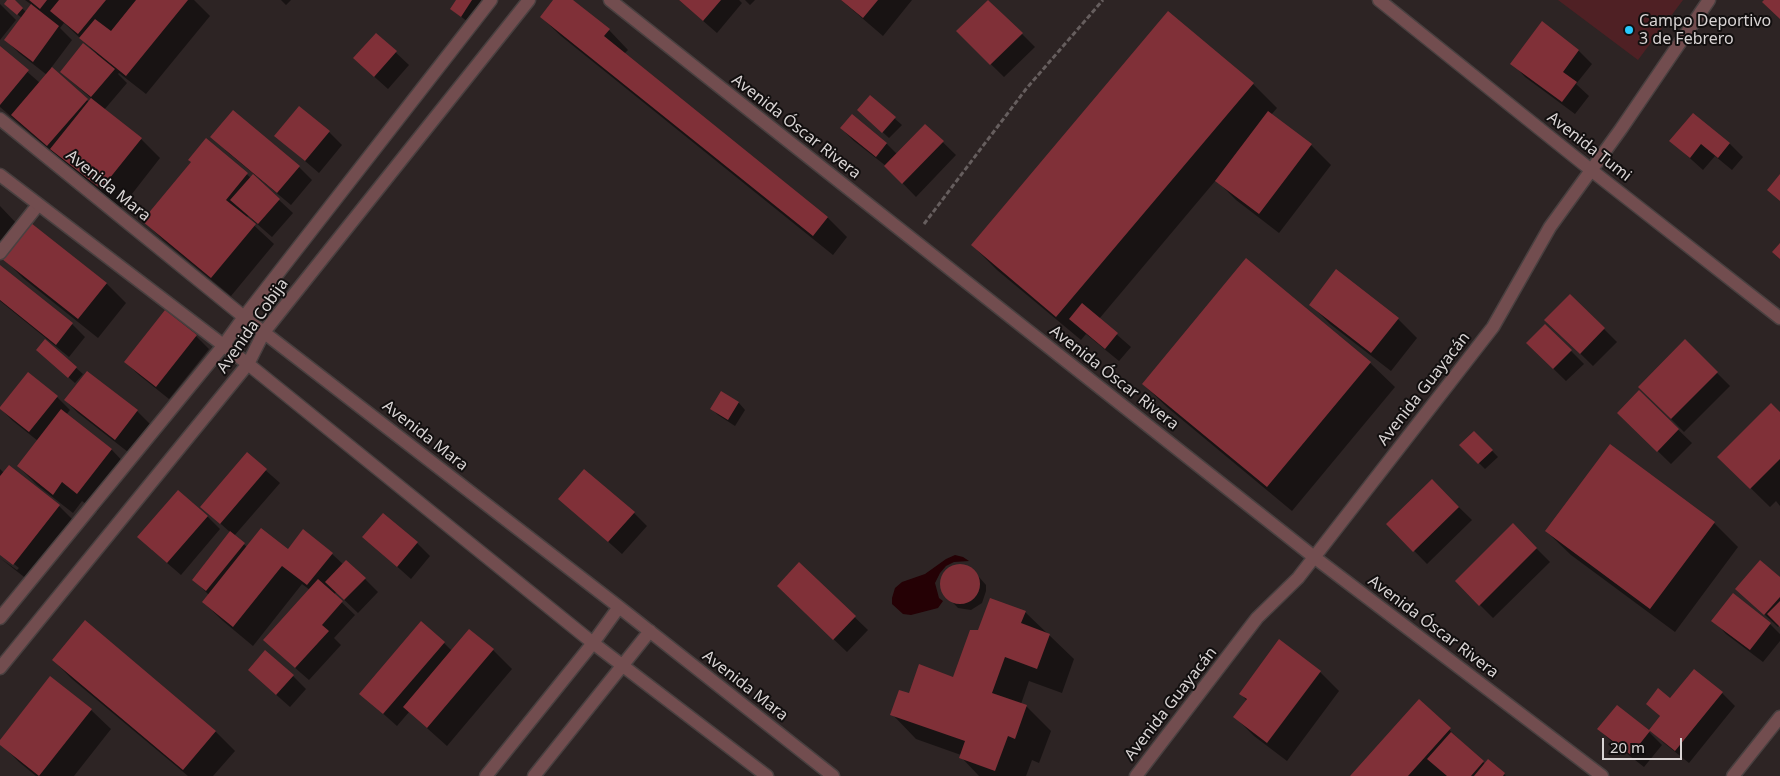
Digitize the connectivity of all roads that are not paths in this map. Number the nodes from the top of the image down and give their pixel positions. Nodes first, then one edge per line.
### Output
1 (491, 0) edge
2 (529, 0) edge
3 (610, 0) edge
4 (1379, 0) edge
5 (1709, 0) edge
6 (0, 119) edge
7 (1591, 170) junction
8 (0, 175) edge
9 (38, 204) junction
10 (0, 252) edge
11 (244, 317) junction
12 (1780, 318) edge
13 (264, 332) junction
14 (223, 346) junction
15 (248, 364) junction
16 (1314, 557) junction
17 (619, 607) junction
18 (0, 618) edge
19 (650, 631) junction
20 (593, 643) junction
21 (622, 666) junction
22 (0, 668) edge
23 (1780, 717) edge
24 (486, 776) edge
25 (534, 776) edge
26 (767, 776) edge
27 (833, 776) edge
28 (1136, 776) edge
29 (1602, 776) edge
30 (1733, 776) edge

1 - 11 street, Avenida Cobija
2 - 13 street, Avenida Cobija
3 - 16 street, Avenida Óscar Rivera
4 - 7 street, Avenida Tumi
5 - 7 street, Avenida Guayacán
6 - 11 street, Avenida Mara
7 - 12 street, Avenida Tumi
7 - 16 street, Avenida Guayacán
8 - 9 street
9 - 10 street
9 - 14 street
11 - 13 street, Avenida Mara
11 - 14 street, Avenida Cobija
13 - 15 street, Avenida Cobija
13 - 17 street, Avenida Mara
14 - 15 street
14 - 18 street, Avenida Cobija
15 - 20 street
15 - 22 street, Avenida Cobija
16 - 28 street, Avenida Guayacán
16 - 29 street, Avenida Óscar Rivera
17 - 19 street, Avenida Mara
17 - 20 street
19 - 21 street
19 - 27 street, Avenida Mara
20 - 21 street
20 - 24 street
21 - 25 street
21 - 26 street
23 - 30 street

